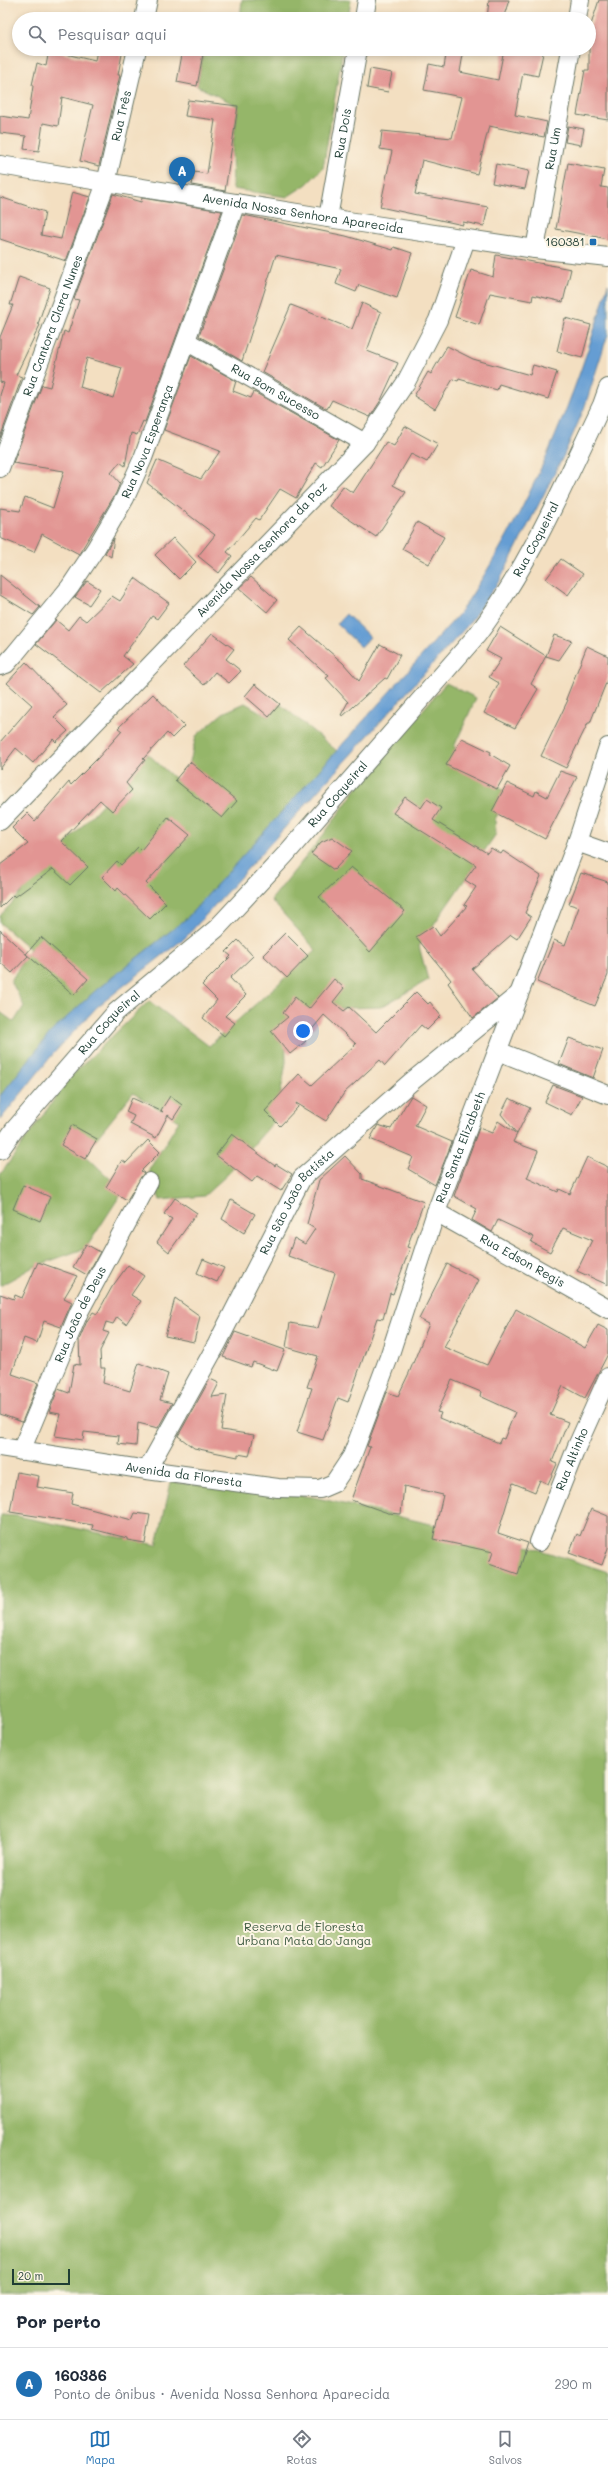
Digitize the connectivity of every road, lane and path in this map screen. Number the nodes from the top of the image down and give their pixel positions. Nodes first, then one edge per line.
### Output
1 (148, 0) edge
2 (367, 0) edge
3 (580, 0) edge
4 (145, 12) edge
5 (365, 12) edge
6 (578, 12) edge
7 (135, 56) edge
8 (357, 56) edge
9 (570, 56) edge
10 (0, 164) edge
11 (106, 183) junction
12 (236, 203) junction
13 (328, 218) junction
14 (466, 239) junction
15 (535, 249) junction
16 (604, 256) edge
17 (186, 341) junction
18 (608, 388) edge
19 (365, 443) junction
20 (0, 468) edge
21 (0, 666) edge
22 (608, 747) edge
23 (0, 821) edge
24 (577, 842) junction
25 (608, 853) edge
26 (520, 993) junction
27 (498, 1051) junction
28 (608, 1096) edge
29 (0, 1150) edge
30 (149, 1182) dead end
31 (436, 1212) junction
32 (608, 1309) edge
33 (608, 1377) edge
34 (0, 1447) edge
35 (21, 1451) junction
36 (352, 1456) joint
37 (147, 1470) junction
38 (539, 1542) dead end

1 - 4 street
2 - 5 street
3 - 6 street
7 - 11 street, Rua Três
8 - 13 street, Rua Dois
9 - 15 street, Rua Um
10 - 11 street, Avenida Nossa Senhora Aparecida
11 - 12 street, Avenida Nossa Senhora Aparecida
11 - 20 street, Rua Cantora Clara Nunes
12 - 13 street, Avenida Nossa Senhora Aparecida
12 - 17 street, Rua Nova Esperança
13 - 14 street, Avenida Nossa Senhora Aparecida
14 - 15 street, Avenida Nossa Senhora Aparecida
14 - 19 street, Avenida Nossa Senhora da Paz
15 - 16 street, Avenida Nossa Senhora Aparecida
17 - 19 street, Rua Bom Sucesso
17 - 21 street, Rua Nova Esperança
18 - 29 street, Rua Coqueiral
19 - 23 street, Avenida Nossa Senhora da Paz
22 - 24 street, Rua Santa Elizabeth
24 - 25 street
24 - 26 street, Rua Santa Elizabeth
26 - 27 street, Rua Santa Elizabeth
26 - 37 street, Rua São João Batista
27 - 28 street
27 - 31 street, Rua Santa Elizabeth
30 - 35 street, Rua João de Deus
31 - 32 street, Rua Edson Regis
31 - 36 street, Rua Santa Elizabeth
33 - 38 street, Rua Altinho
34 - 35 street, Avenida da Floresta
35 - 37 street, Avenida da Floresta
36 - 37 street, Avenida da Floresta

